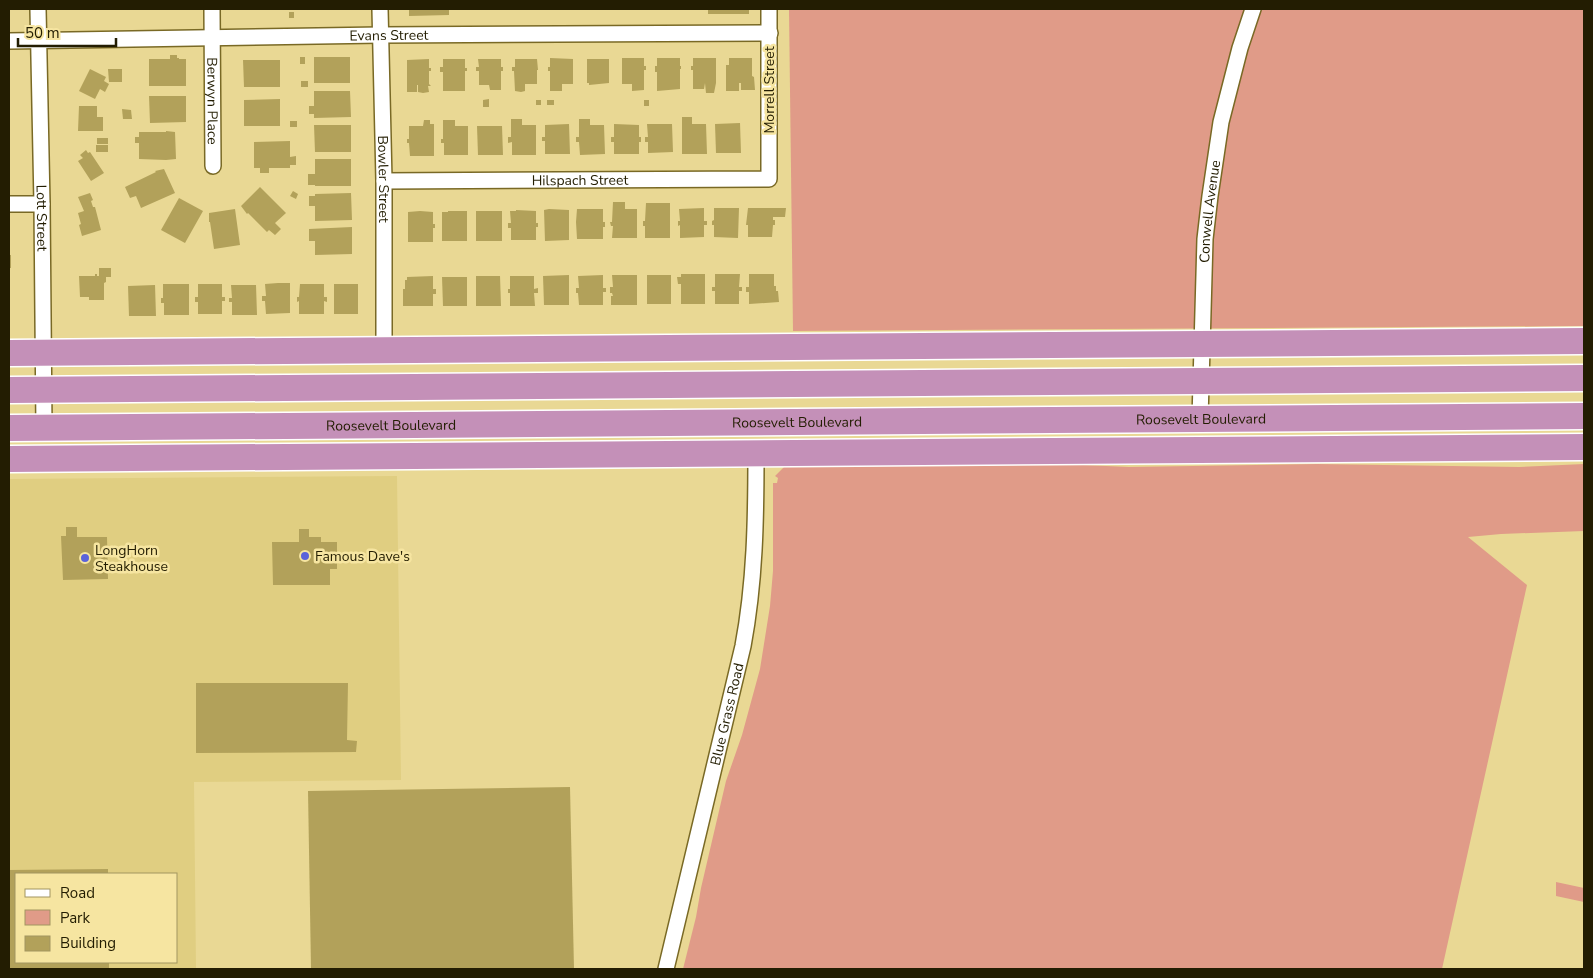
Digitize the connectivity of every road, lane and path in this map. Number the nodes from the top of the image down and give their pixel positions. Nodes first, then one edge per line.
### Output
1 (38, 9) edge
2 (212, 9) edge
3 (380, 9) edge
4 (769, 9) edge
5 (1253, 9) edge
6 (770, 33) junction
7 (381, 35) junction
8 (212, 37) junction
9 (38, 40) junction
10 (9, 41) edge
11 (213, 166) dead end
12 (769, 171) joint
13 (384, 181) junction
14 (9, 204) edge
15 (42, 204) junction
16 (1584, 341) edge
17 (1426, 342) junction
18 (1203, 344) junction
19 (384, 350) junction
20 (9, 353) edge
21 (44, 353) junction
22 (1584, 377) edge
23 (1202, 381) junction
24 (9, 390) edge
25 (44, 390) junction
26 (1584, 416) edge
27 (1200, 419) junction
28 (160, 427) junction
29 (9, 428) edge
30 (44, 428) junction
31 (1584, 447) edge
32 (756, 454) junction
33 (297, 457) junction
34 (9, 459) edge
35 (666, 969) edge

1 - 9 street, Lott Street
2 - 8 street, Berwyn Place
3 - 7 street, Bowler Street
4 - 6 street, Morrell Street
5 - 18 street, Conwell Avenue
6 - 7 street, Evans Street
6 - 12 street, Morrell Street
7 - 8 street, Evans Street
7 - 13 street, Bowler Street
8 - 9 street, Evans Street
8 - 11 street, Berwyn Place
9 - 10 street, Evans Street
9 - 15 street, Lott Street
12 - 13 street, Hilspach Street
13 - 19 street, Bowler Street
14 - 15 street
15 - 21 street, Lott Street
16 - 17 highway
17 - 18 highway
17 - 22 highway
18 - 19 highway
18 - 23 street, Conwell Avenue
19 - 21 highway
20 - 21 highway
21 - 25 street, Lott Street
22 - 23 highway
23 - 25 highway
23 - 27 street, Conwell Avenue
24 - 25 highway
25 - 30 street, Lott Street
26 - 27 highway, Roosevelt Boulevard
27 - 28 highway, Roosevelt Boulevard
28 - 30 highway, Roosevelt Boulevard
28 - 33 highway
29 - 30 highway, Roosevelt Boulevard
31 - 32 highway
32 - 33 highway
32 - 35 street, Blue Grass Road
33 - 34 highway

